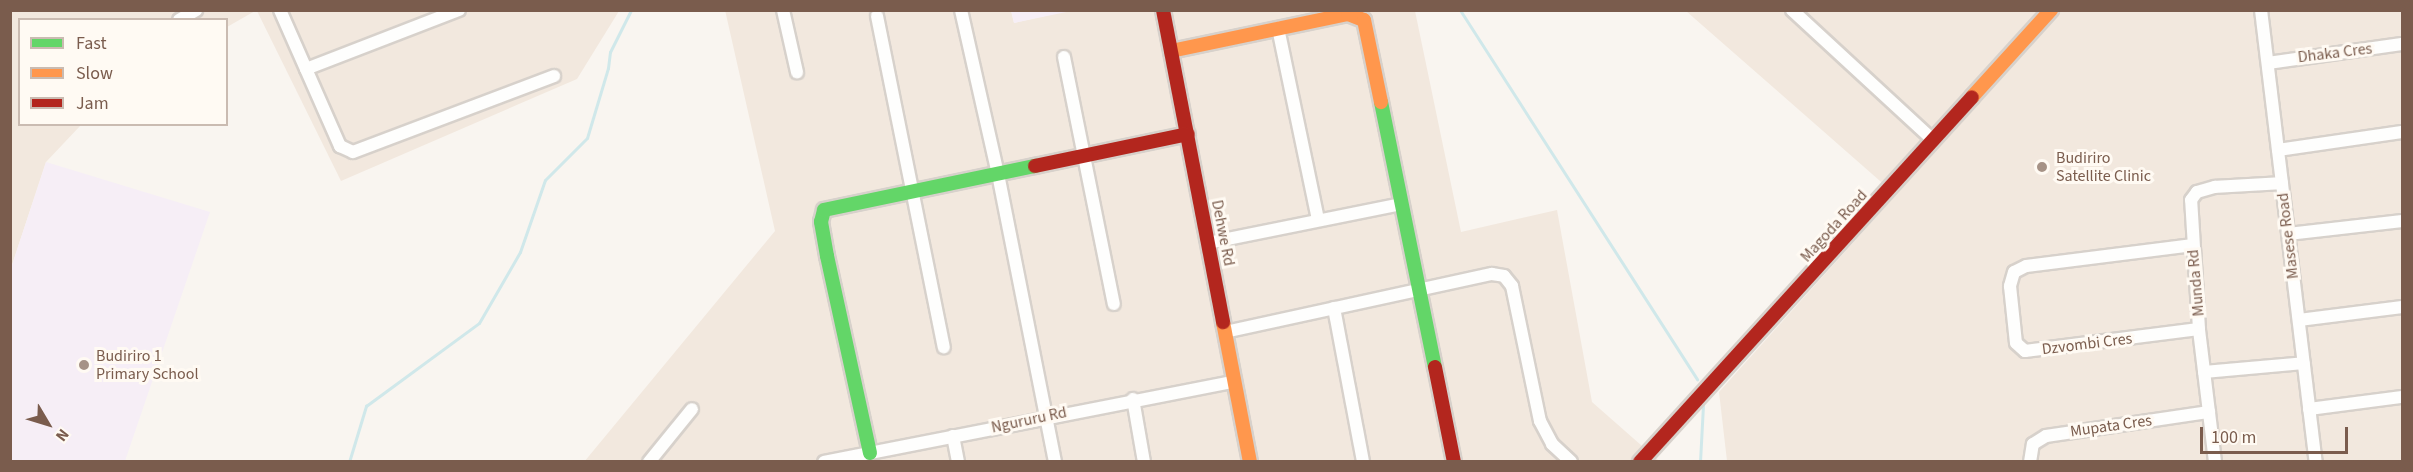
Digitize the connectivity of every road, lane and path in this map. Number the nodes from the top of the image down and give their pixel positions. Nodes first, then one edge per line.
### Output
1 (196, 10) edge
2 (280, 10) edge
3 (459, 10) edge
4 (783, 10) edge
5 (961, 10) edge
6 (1163, 10) edge
7 (1792, 10) edge
8 (2051, 10) edge
9 (2261, 10) edge
10 (877, 16) dead end
11 (182, 18) edge
12 (1278, 28) junction
13 (2403, 45) edge
14 (1171, 51) junction
15 (1064, 57) dead end
16 (2268, 63) junction
17 (306, 69) junction
18 (797, 72) dead end
19 (554, 76) dead end
20 (2403, 132) edge
21 (1188, 134) junction
22 (1933, 140) junction
23 (2278, 150) junction
24 (1084, 154) junction
25 (998, 174) junction
26 (2282, 183) junction
27 (915, 190) junction
28 (1401, 204) junction
29 (1318, 219) junction
30 (2403, 220) edge
31 (2288, 234) junction
32 (1208, 243) junction
33 (2193, 245) junction
34 (1418, 291) junction
35 (1114, 304) dead end
36 (2403, 307) edge
37 (1334, 308) junction
38 (2299, 320) junction
39 (2199, 329) junction
40 (1225, 332) junction
41 (944, 347) dead end
42 (2304, 363) junction
43 (2204, 372) junction
44 (1235, 381) junction
45 (2403, 397) edge
46 (1133, 399) junction
47 (692, 409) dead end
48 (2309, 409) junction
49 (2209, 412) junction
50 (1046, 417) junction
51 (953, 436) junction
52 (870, 453) junction
53 (649, 462) edge
54 (824, 462) edge
55 (958, 462) edge
56 (1055, 462) edge
57 (1144, 462) edge
58 (1250, 462) edge
59 (1363, 462) edge
60 (1454, 462) edge
61 (1571, 462) edge
62 (1640, 462) edge
63 (2030, 462) edge
64 (2215, 462) edge
65 (2316, 462) edge

1 - 11 street
2 - 17 street
3 - 17 street
4 - 18 street
5 - 25 street
6 - 14 street, Dehwe Rd
7 - 22 street
8 - 22 street, Magoda Road
9 - 16 street, Masese Road
10 - 27 street
12 - 14 street
12 - 28 street
12 - 29 street
13 - 16 street, Dhaka Cres
14 - 21 street, Dehwe Rd
15 - 24 street
16 - 23 street, Masese Road
17 - 19 street
20 - 23 street
21 - 24 street
21 - 32 street, Dehwe Rd
22 - 62 street, Magoda Road
23 - 26 street, Masese Road
24 - 25 street
24 - 35 street
25 - 27 street
25 - 50 street
26 - 31 street, Masese Road
26 - 33 street, Munda Rd
27 - 41 street
27 - 52 street
28 - 29 street
28 - 34 street
29 - 32 street
30 - 31 street
31 - 38 street, Masese Road
32 - 40 street, Dehwe Rd
33 - 39 street, Munda Rd
33 - 39 street, Dzvombi Cres
34 - 37 street
34 - 60 street
34 - 61 street
36 - 38 street
37 - 40 street
37 - 59 street
38 - 42 street, Masese Road
39 - 43 street, Munda Rd
40 - 44 street, Dehwe Rd
42 - 43 street
42 - 48 street, Masese Road
43 - 49 street, Munda Rd
44 - 46 street, Ngururu Rd
44 - 58 street, Dehwe Rd
45 - 48 street
46 - 50 street, Ngururu Rd
46 - 57 street
47 - 53 street
48 - 65 street, Masese Road
49 - 63 street, Mupata Cres
49 - 64 street, Munda Rd
50 - 51 street, Ngururu Rd
50 - 56 street
51 - 52 street, Ngururu Rd
51 - 55 street
52 - 54 street, Ngururu Rd

